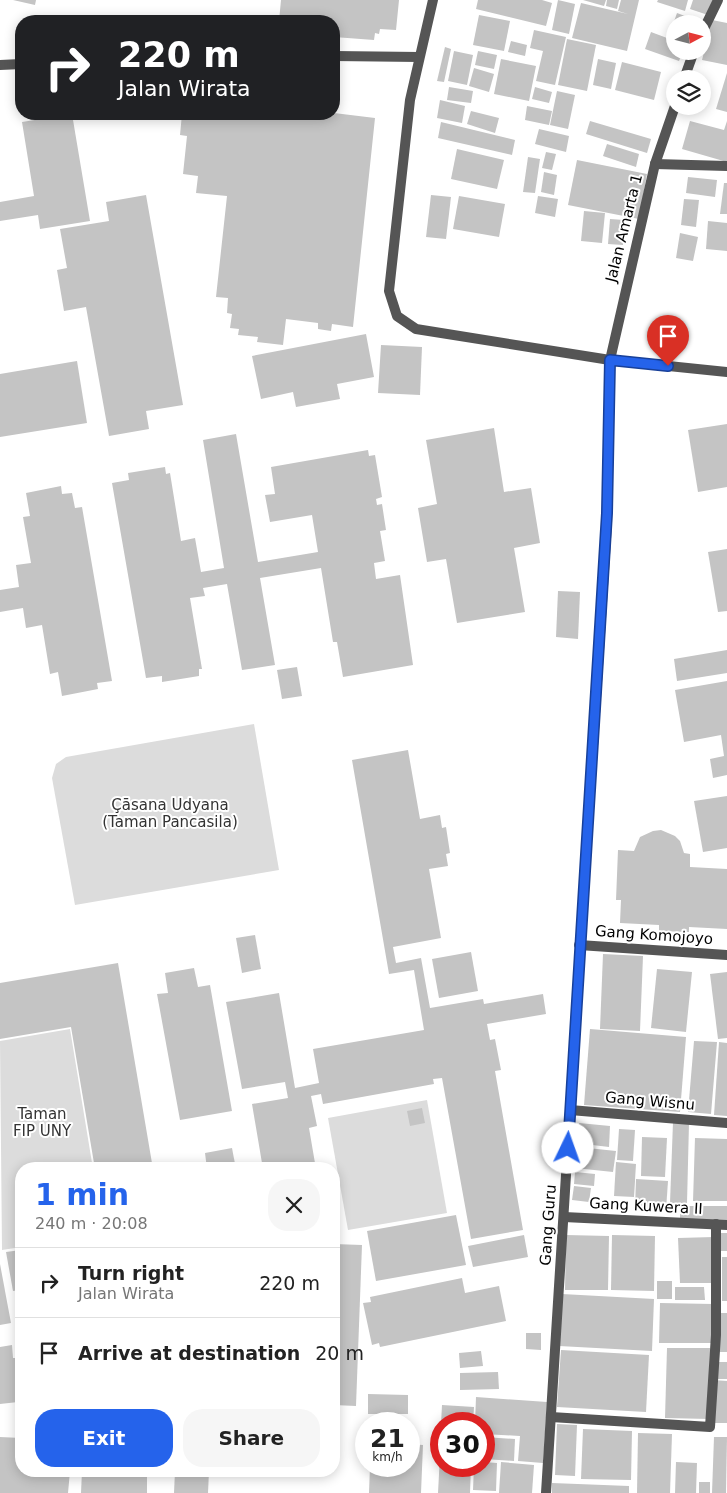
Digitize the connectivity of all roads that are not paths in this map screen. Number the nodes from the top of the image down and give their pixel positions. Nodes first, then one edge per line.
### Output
1 (432, 0) edge
2 (718, 0) edge
3 (711, 15) edge
4 (340, 56) edge
5 (419, 57) junction
6 (15, 64) edge
7 (0, 65) edge
8 (672, 115) edge
9 (655, 164) junction
10 (727, 166) edge
11 (610, 360) junction
12 (727, 372) edge
13 (579, 945) junction
14 (727, 956) edge
15 (570, 1110) junction
16 (727, 1123) edge
17 (564, 1217) junction
18 (716, 1224) junction
19 (727, 1225) edge
20 (716, 1310) junction
21 (727, 1311) edge
22 (551, 1417) junction
23 (546, 1493) edge

1 - 5 street
2 - 3 street
4 - 5 street
5 - 11 street
6 - 7 street
8 - 9 street, Jalan Amarta 1
9 - 10 street
9 - 11 street, Jalan Amarta 1
11 - 12 street
11 - 13 street, Gang Guru
13 - 14 street, Gang Komojoyo
13 - 15 street, Gang Guru
15 - 16 street, Gang Wisnu
15 - 17 street, Gang Guru
17 - 18 street, Gang Kuwera II
17 - 22 street, Gang Guru
18 - 19 street, Gang Kuwera II
18 - 20 street
20 - 21 street
20 - 22 street
22 - 23 street, Gang Guru

